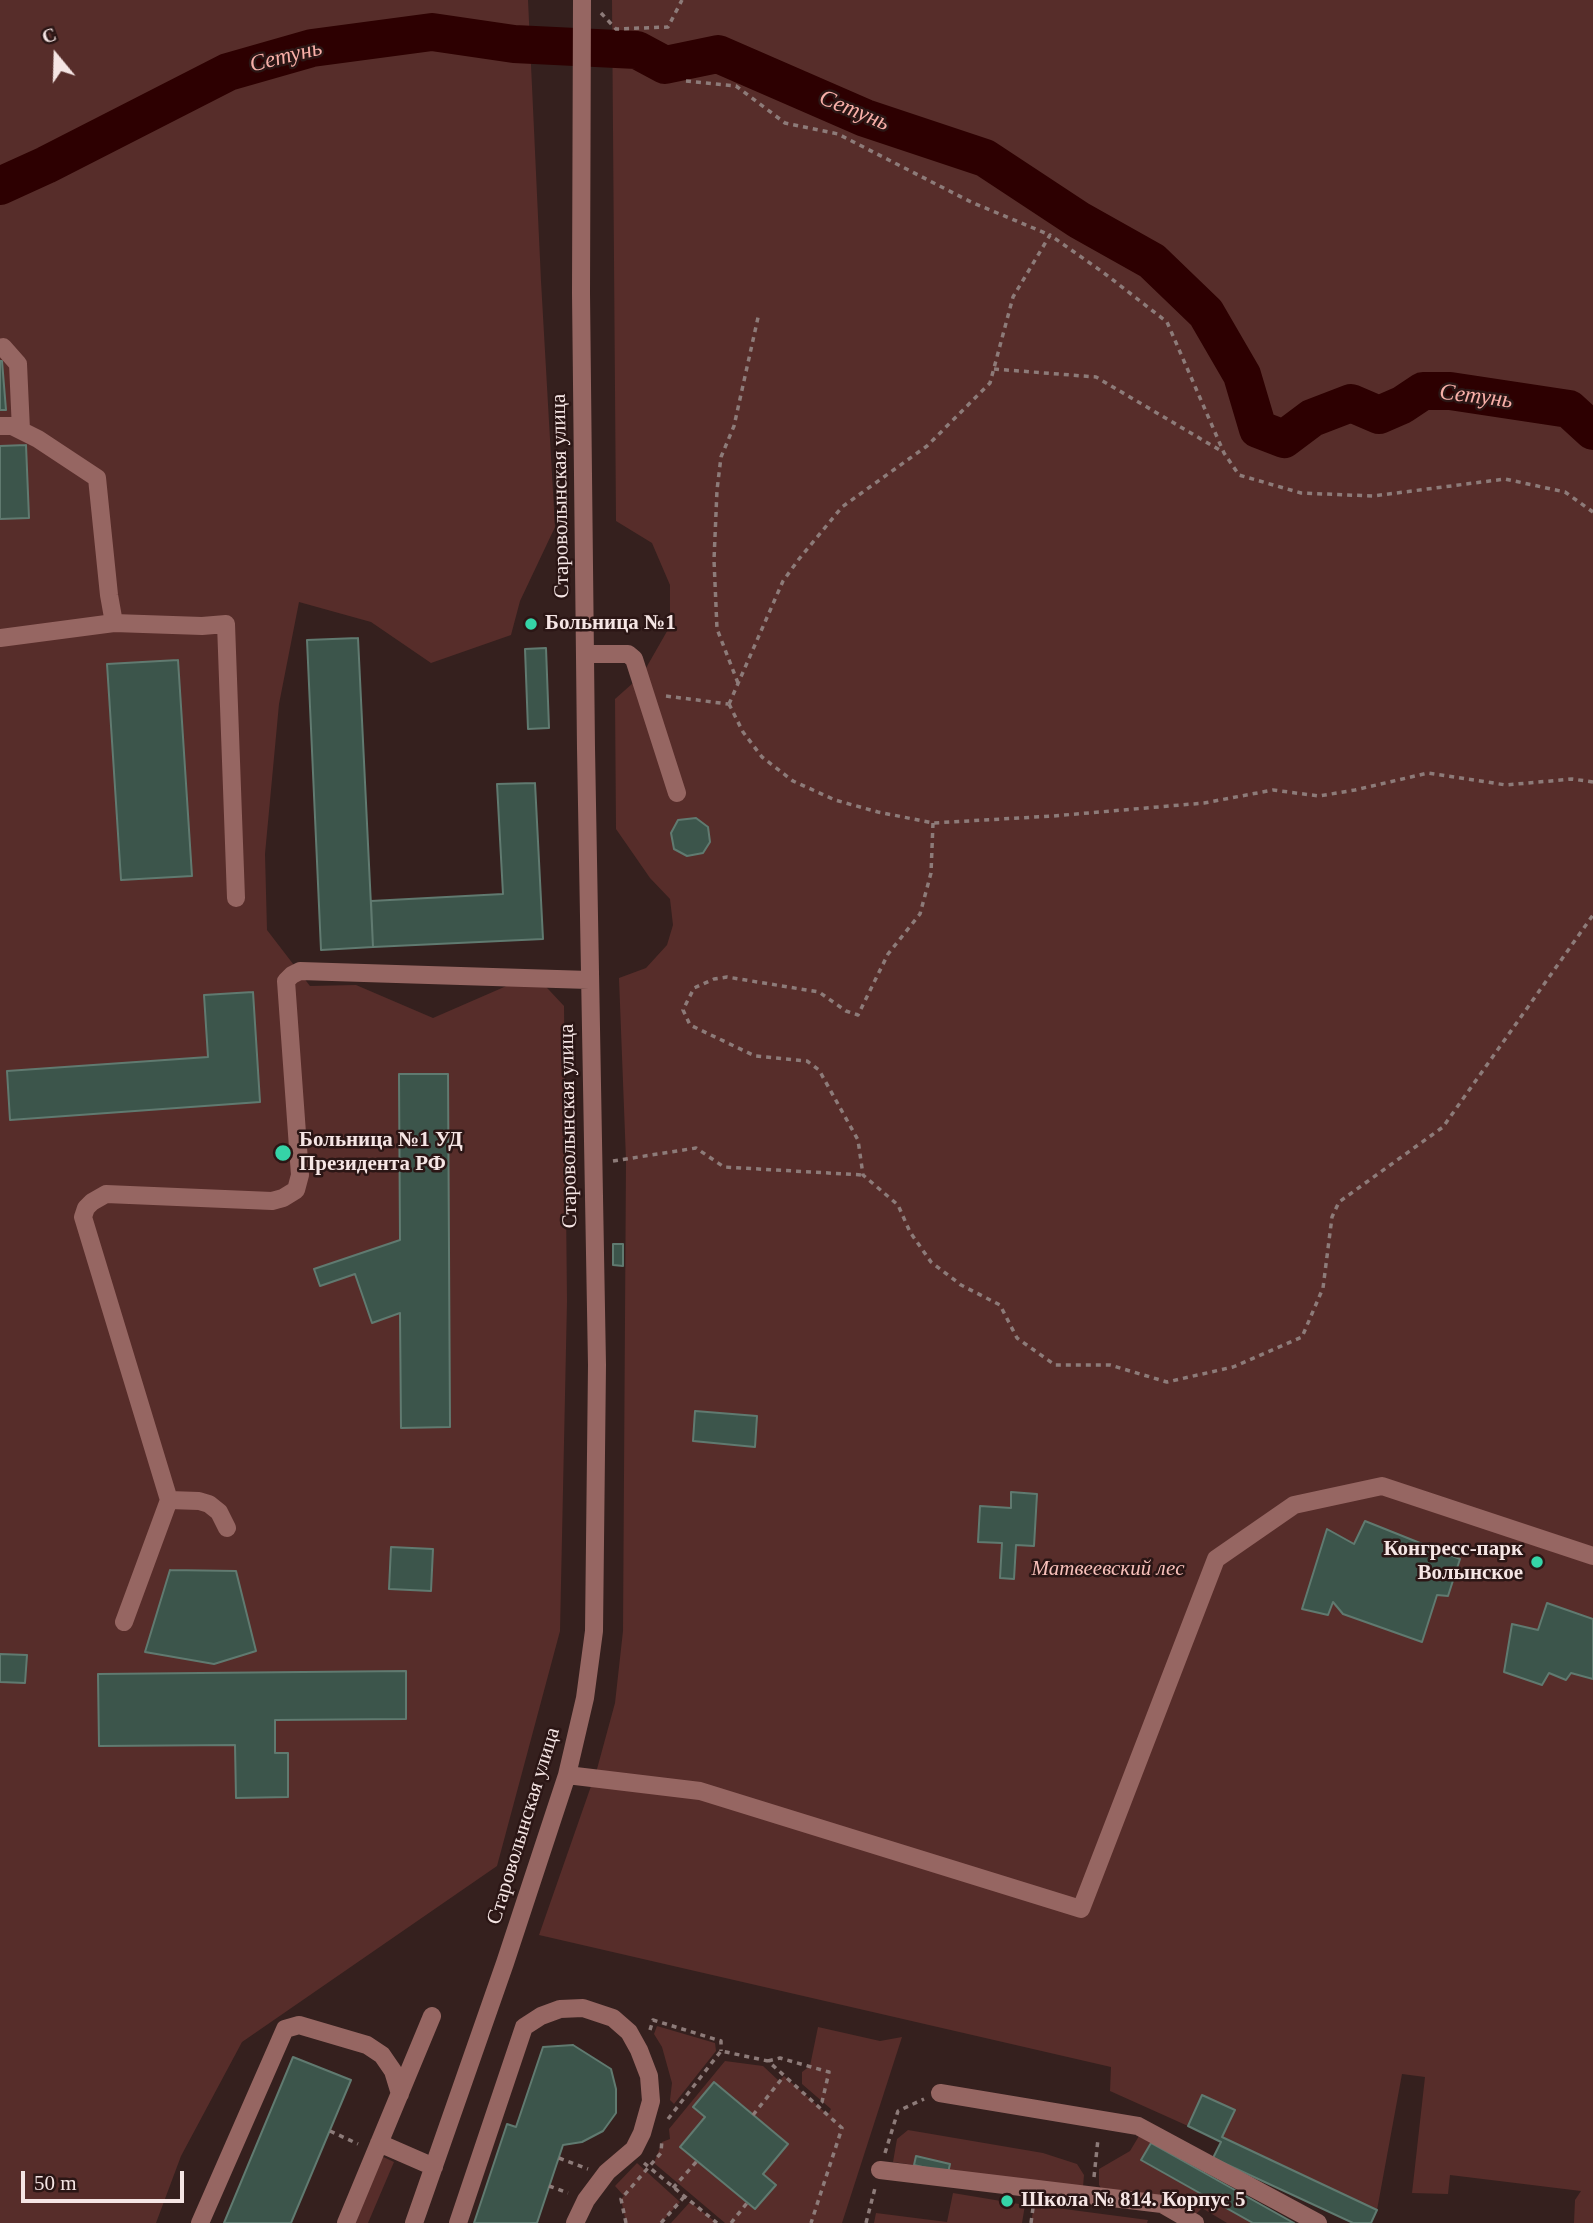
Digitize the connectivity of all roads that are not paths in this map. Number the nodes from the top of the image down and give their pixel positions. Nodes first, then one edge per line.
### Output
1 (582, 10) edge
2 (0, 348) edge
3 (0, 426) edge
4 (21, 430) junction
5 (114, 624) junction
6 (0, 638) edge
7 (585, 654) junction
8 (677, 793) dead end
9 (236, 898) dead end
10 (590, 979) junction
11 (169, 1500) junction
12 (227, 1528) dead end
13 (1593, 1556) edge
14 (124, 1622) dead end
15 (567, 1775) junction
16 (432, 2016) dead end
17 (940, 2092) road end
18 (400, 2094) junction
19 (379, 2143) junction
20 (434, 2167) junction
21 (880, 2170) road end
22 (576, 2222) edge
23 (200, 2223) edge
24 (346, 2223) edge
25 (414, 2223) edge
26 (458, 2223) edge
27 (1195, 2223) edge
28 (1318, 2223) edge

1 - 7 street, Староволынская улица
2 - 4 street
3 - 4 street
4 - 5 street
5 - 6 street
5 - 9 street
7 - 8 street
7 - 10 street, Староволынская улица
10 - 11 street
10 - 15 street, Староволынская улица
11 - 12 street
11 - 14 street
13 - 15 street
15 - 20 street, Староволынская улица
16 - 18 street
17 - 28 street
18 - 19 street
18 - 23 street
19 - 20 street
19 - 24 street
20 - 25 street, Староволынская улица
21 - 27 street
22 - 26 street

